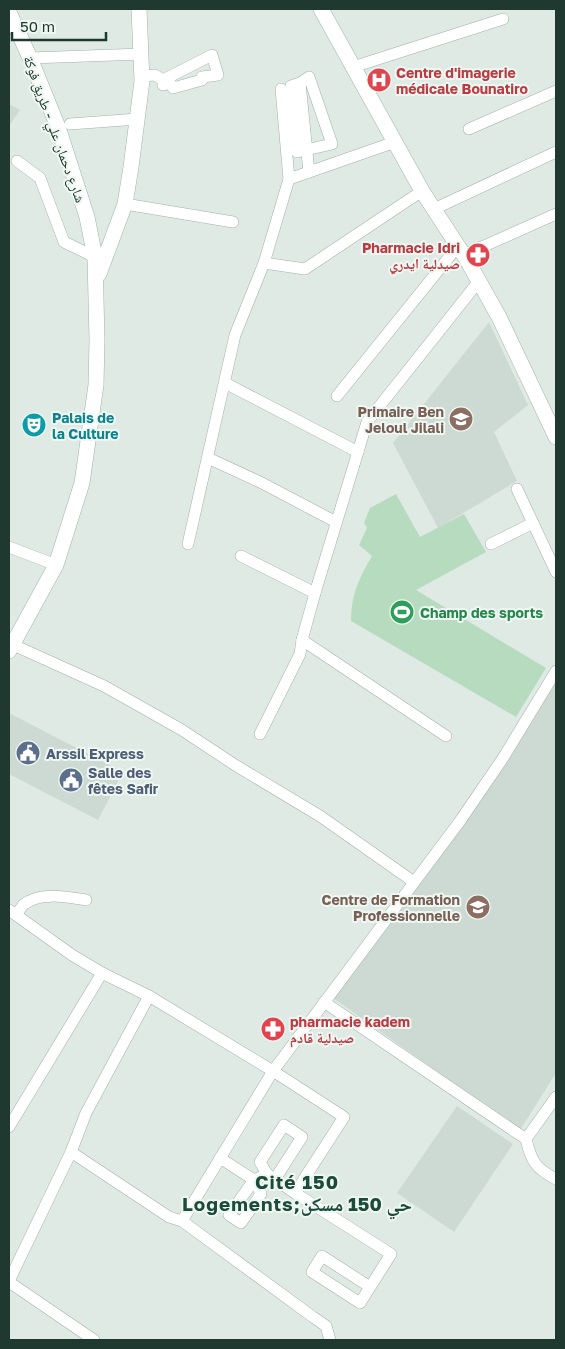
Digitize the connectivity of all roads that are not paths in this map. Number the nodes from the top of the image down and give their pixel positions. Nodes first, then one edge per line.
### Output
1 (139, 9) edge
2 (321, 9) edge
3 (9, 12) edge
4 (504, 19) dead end
5 (142, 54) junction
6 (30, 58) junction
7 (353, 67) junction
8 (142, 76) junction
9 (163, 80) junction
10 (281, 89) dead end
11 (556, 91) edge
12 (138, 119) junction
13 (70, 124) dead end
14 (469, 129) dead end
15 (395, 142) junction
16 (306, 150) junction
17 (556, 152) edge
18 (17, 160) dead end
19 (309, 172) junction
20 (289, 179) junction
21 (422, 191) junction
22 (125, 204) junction
23 (434, 209) junction
24 (556, 214) edge
25 (232, 222) dead end
26 (461, 251) junction
27 (96, 257) junction
28 (264, 263) junction
29 (479, 281) junction
30 (96, 282) junction
31 (225, 383) junction
32 (337, 396) dead end
33 (556, 436) edge
34 (358, 452) junction
35 (208, 458) junction
36 (517, 489) dead end
37 (336, 522) junction
38 (533, 523) junction
39 (188, 544) dead end
40 (491, 544) dead end
41 (9, 547) edge
42 (241, 556) dead end
43 (56, 564) junction
44 (556, 572) edge
45 (315, 593) junction
46 (302, 640) junction
47 (10, 646) edge
48 (556, 672) edge
49 (260, 734) dead end
50 (446, 736) dead end
51 (414, 882) junction
52 (86, 900) dead end
53 (12, 913) edge
54 (102, 973) junction
55 (149, 996) junction
56 (324, 1002) junction
57 (273, 1071) junction
58 (556, 1097) edge
59 (9, 1128) edge
60 (526, 1140) junction
61 (71, 1152) junction
62 (220, 1158) junction
63 (556, 1179) edge
64 (295, 1193) junction
65 (182, 1222) junction
66 (9, 1281) edge
67 (370, 1286) junction
68 (94, 1340) edge
69 (330, 1340) edge

1 - 5 main road
2 - 7 main road
3 - 6 main road, شارع دحمان علي - طريق فوكة
4 - 7 street
5 - 6 street
5 - 8 main road
6 - 27 main road, شارع دحمان علي - طريق فوكة
7 - 15 main road
8 - 9 street
8 - 12 main road
9 - 9 street
10 - 20 street
11 - 14 street
12 - 13 street
12 - 22 main road
15 - 19 street
15 - 21 main road
16 - 16 street
16 - 19 street
17 - 23 street
18 - 27 street
19 - 20 street
20 - 28 street
21 - 23 main road
21 - 28 street
22 - 25 street
22 - 30 main road
23 - 26 main road
24 - 26 street
26 - 29 main road
26 - 32 street
27 - 30 main road, شارع دحمان علي - طريق فوكة
28 - 31 street
29 - 33 main road
29 - 34 street
30 - 43 main road, شارع دحمان علي - طريق فوكة
31 - 34 street
31 - 35 street
34 - 37 street
35 - 37 street
35 - 39 street
36 - 38 street
37 - 45 street
38 - 40 street
38 - 44 street
41 - 43 street
42 - 45 street
43 - 47 main road, شارع دحمان علي - طريق فوكة
45 - 46 street
46 - 49 street
46 - 50 street
47 - 51 street
48 - 51 street
51 - 56 street
52 - 53 street
53 - 54 street
54 - 55 street
54 - 59 street
55 - 57 street
55 - 61 street
56 - 57 street
56 - 60 street
57 - 62 street
57 - 64 street
58 - 60 street
60 - 63 street
61 - 65 street
61 - 66 street
62 - 64 street
62 - 65 street
64 - 67 street
65 - 69 street
66 - 68 street
67 - 67 street

